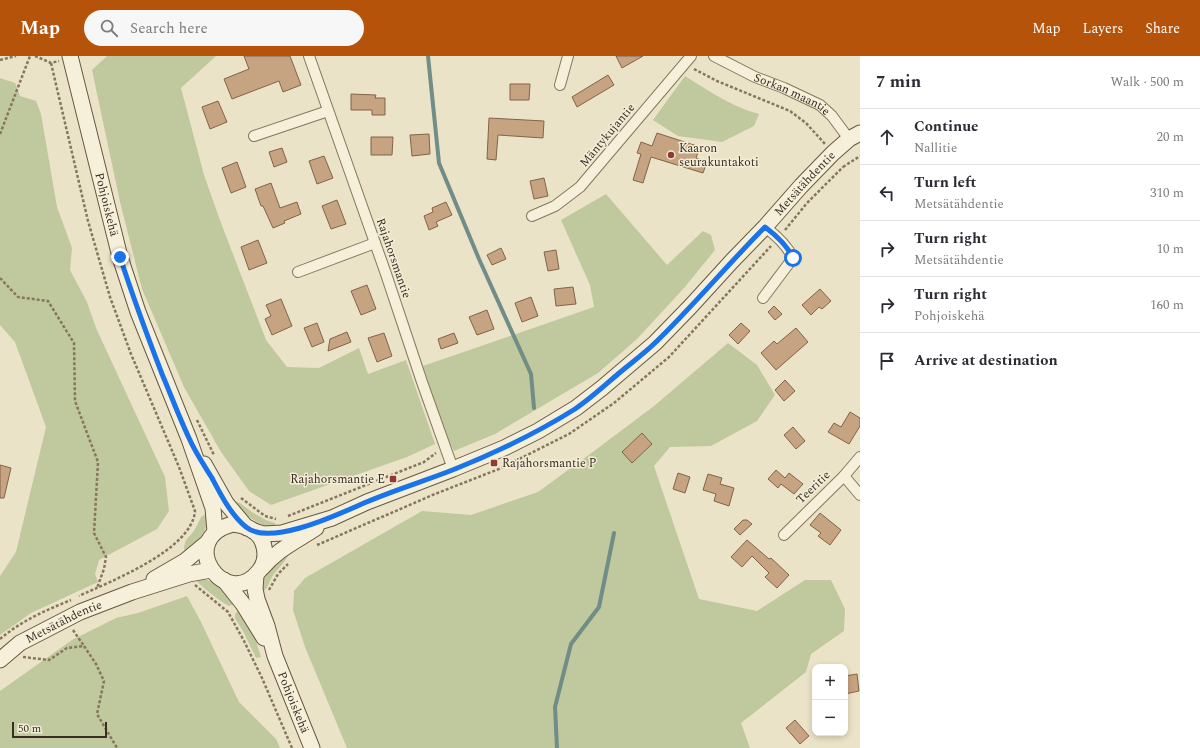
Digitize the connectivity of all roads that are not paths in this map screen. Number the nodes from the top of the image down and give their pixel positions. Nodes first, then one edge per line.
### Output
1 (70, 56) edge
2 (309, 56) edge
3 (568, 56) edge
4 (714, 56) edge
5 (687, 59) edge
6 (560, 85) dead end
7 (328, 111) junction
8 (254, 136) dead end
9 (854, 136) edge
10 (532, 216) dead end
11 (765, 227) junction
12 (375, 243) junction
13 (298, 272) dead end
14 (763, 298) dead end
15 (189, 439) junction
16 (860, 457) edge
17 (453, 470) junction
18 (844, 476) junction
19 (860, 495) edge
20 (332, 518) junction
21 (250, 529) junction
22 (784, 535) dead end
23 (211, 537) junction
24 (187, 567) junction
25 (211, 570) junction
26 (259, 572) junction
27 (224, 580) junction
28 (275, 656) junction
29 (2, 657) edge
30 (312, 748) edge

1 - 15 main road, Pohjoiskehä
2 - 7 street, Rajahorsmantie
3 - 6 street
4 - 9 street, Sorkan maantie
5 - 10 street, Mäntykujantie
7 - 8 street
7 - 12 street, Rajahorsmantie
9 - 11 main road, Metsätähdentie
11 - 14 street
11 - 17 main road, Metsätähdentie
12 - 13 street
12 - 17 street, Rajahorsmantie
15 - 21 main road, Pohjoiskehä
15 - 23 main road, Pohjoiskehä
16 - 18 street, Teeritie
17 - 20 main road, Metsätähdentie
18 - 19 street
18 - 22 street, Teeritie
20 - 21 main road, Metsätähdentie
20 - 26 main road, Metsätähdentie
21 - 23 main road
21 - 26 main road
23 - 24 main road, Metsätähdentie
23 - 25 main road
24 - 25 main road, Metsätähdentie
24 - 29 main road, Metsätähdentie
25 - 27 main road
26 - 27 main road
26 - 28 main road, Pohjoiskehä
27 - 28 main road, Pohjoiskehä
28 - 30 main road, Pohjoiskehä

